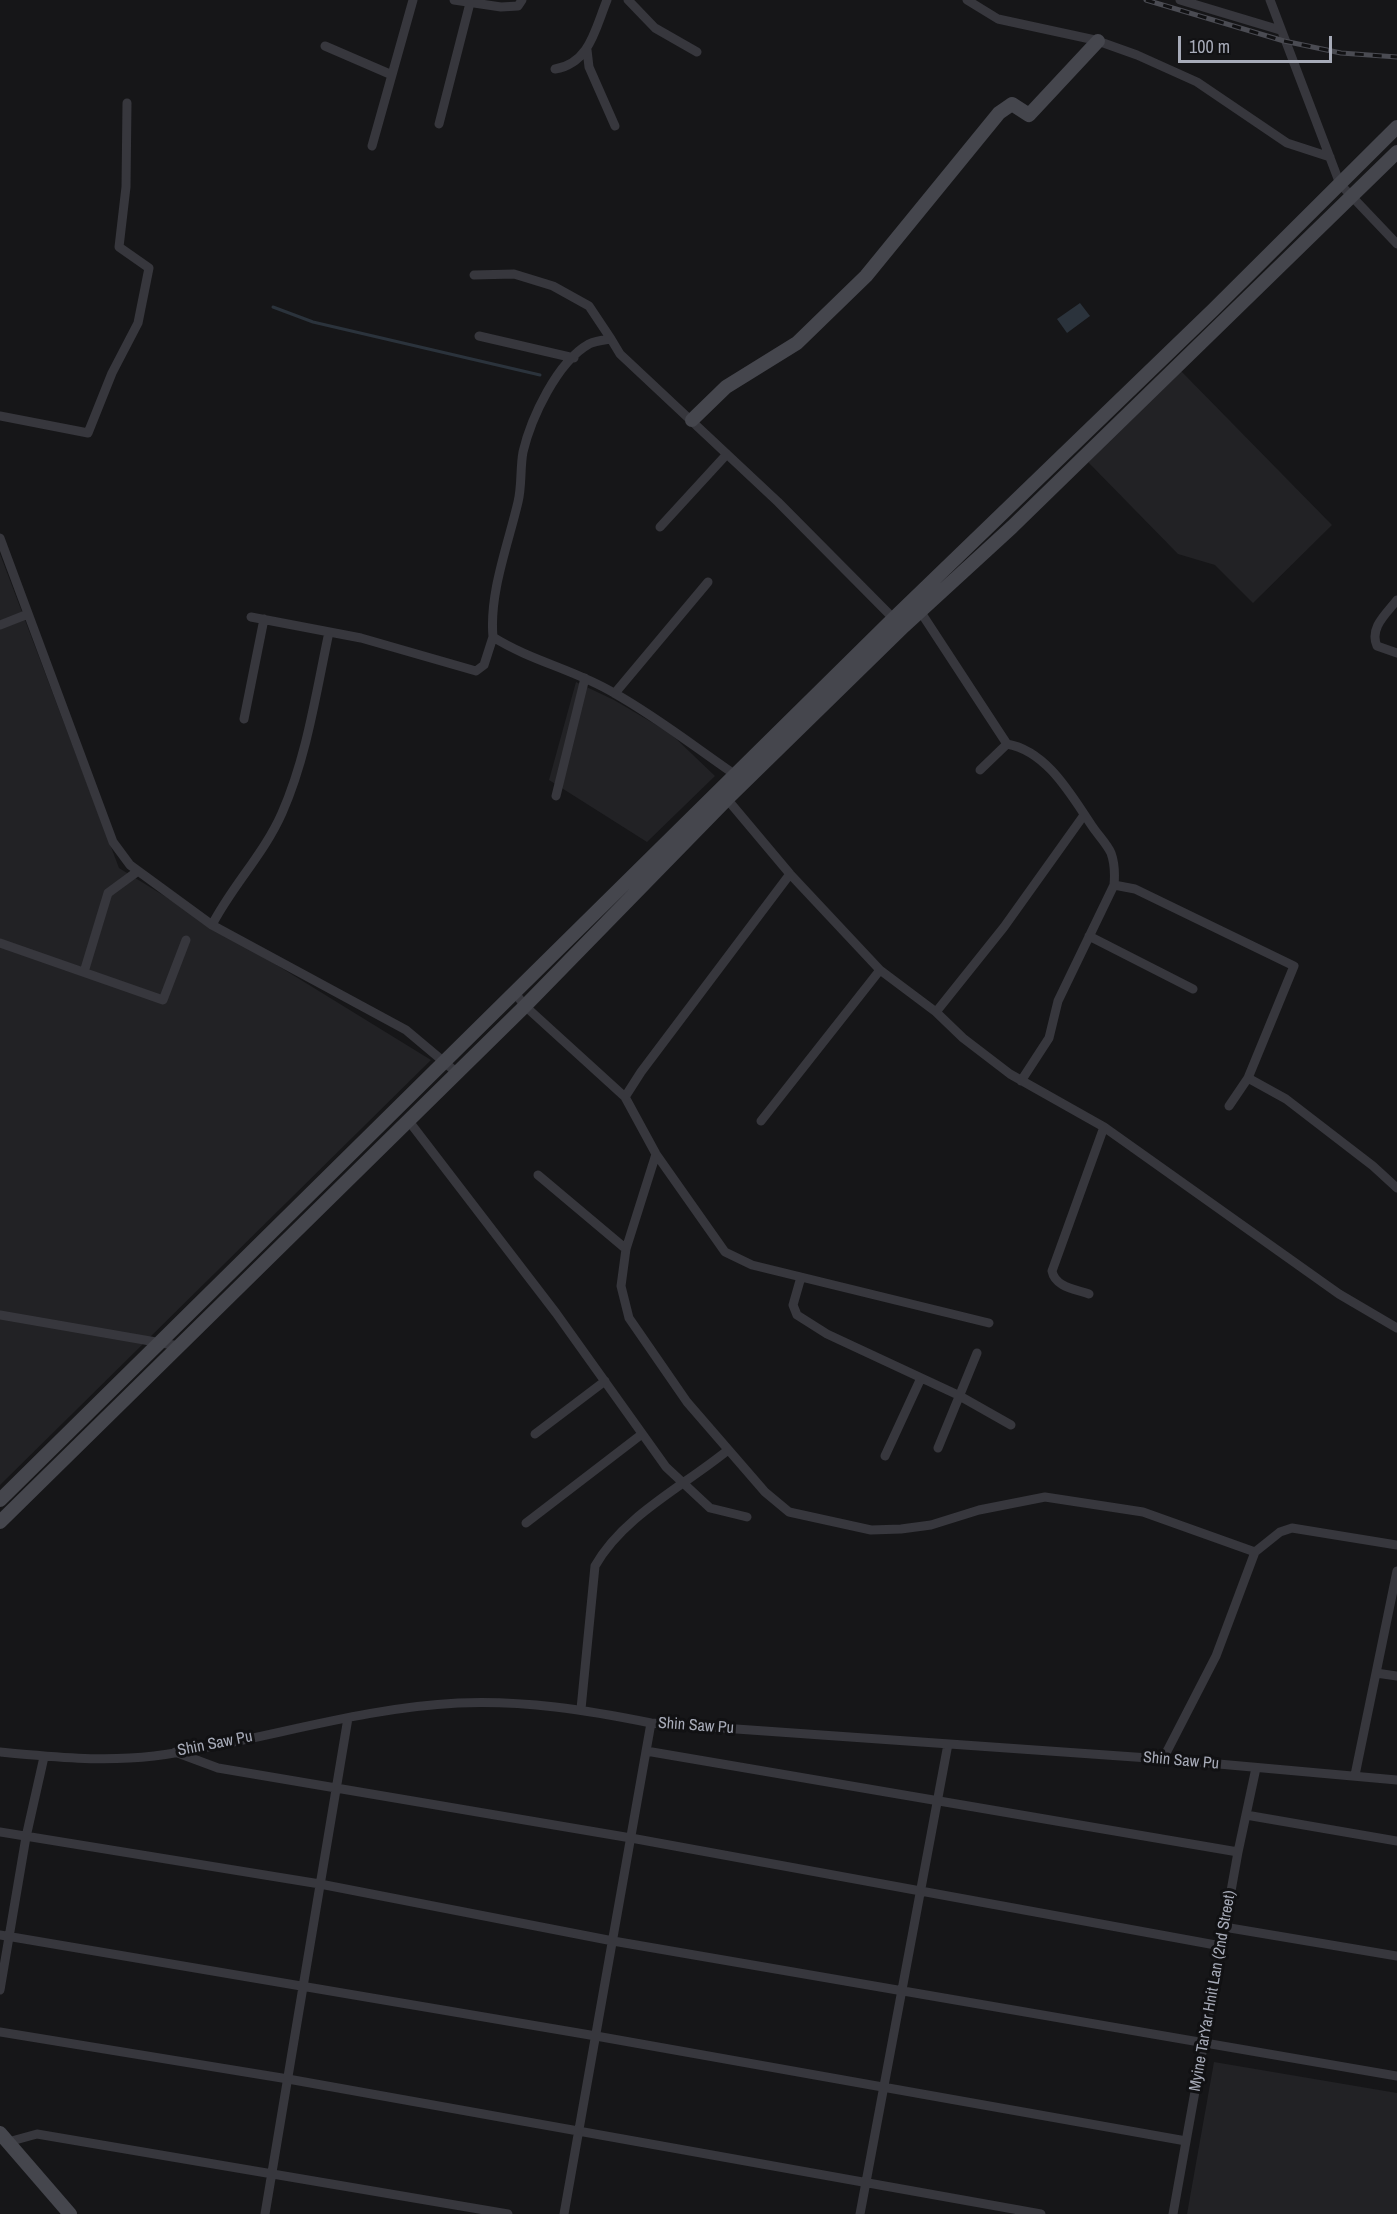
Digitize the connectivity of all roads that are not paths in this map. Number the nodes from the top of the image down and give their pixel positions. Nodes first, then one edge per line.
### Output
1 (412, 0) edge
2 (454, 0) edge
3 (522, 0) edge
4 (607, 0) edge
5 (628, 0) edge
6 (967, 0) edge
7 (1180, 0) edge
8 (1270, 0) edge
9 (470, 3) junction
10 (1280, 30) junction
11 (1098, 41) junction
12 (325, 46) dead end
13 (587, 50) junction
14 (697, 51) dead end
15 (555, 69) dead end
16 (392, 75) junction
17 (127, 103) dead end
18 (439, 124) dead end
19 (615, 126) dead end
20 (1397, 127) edge
21 (372, 146) dead end
22 (1397, 152) edge
23 (1330, 157) junction
24 (1340, 184) junction
25 (1352, 197) junction
26 (1397, 244) edge
27 (474, 275) dead end
28 (479, 336) dead end
29 (611, 339) junction
30 (574, 358) junction
31 (0, 416) edge
32 (692, 420) junction
33 (727, 454) junction
34 (660, 527) dead end
35 (0, 538) edge
36 (708, 582) dead end
37 (1397, 600) edge
38 (920, 611) junction
39 (28, 614) junction
40 (251, 617) dead end
41 (264, 619) junction
42 (898, 623) junction
43 (0, 625) edge
44 (329, 632) junction
45 (493, 637) junction
46 (1397, 653) edge
47 (585, 678) junction
48 (615, 693) junction
49 (244, 719) dead end
50 (1007, 744) junction
51 (980, 770) dead end
52 (737, 776) junction
53 (556, 796) dead end
54 (727, 798) junction
55 (1084, 815) junction
56 (138, 871) junction
57 (790, 874) junction
58 (1114, 885) junction
59 (212, 926) junction
60 (1089, 936) junction
61 (186, 940) dead end
62 (0, 943) edge
63 (880, 970) junction
64 (84, 972) junction
65 (1193, 989) dead end
66 (515, 993) junction
67 (525, 1006) junction
68 (936, 1012) junction
69 (450, 1068) junction
70 (1248, 1078) junction
71 (1021, 1081) junction
72 (625, 1097) junction
73 (1229, 1106) dead end
74 (408, 1120) junction
75 (761, 1121) dead end
76 (1104, 1127) junction
77 (656, 1154) junction
78 (538, 1175) dead end
79 (1397, 1188) edge
80 (626, 1249) junction
81 (801, 1277) junction
82 (1089, 1294) dead end
83 (0, 1316) edge
84 (989, 1323) dead end
85 (1397, 1328) edge
86 (160, 1342) junction
87 (179, 1346) junction
88 (977, 1353) dead end
89 (921, 1378) junction
90 (605, 1381) junction
91 (958, 1395) junction
92 (1011, 1425) dead end
93 (535, 1434) dead end
94 (642, 1434) junction
95 (938, 1448) dead end
96 (728, 1450) junction
97 (885, 1456) dead end
98 (30, 1471) junction
99 (42, 1481) junction
100 (683, 1485) junction
101 (0, 1500) edge
102 (747, 1516) dead end
103 (0, 1522) edge
104 (526, 1523) dead end
105 (1397, 1545) edge
106 (1255, 1552) junction
107 (1397, 1571) edge
108 (1393, 1608) edge
109 (1376, 1673) junction
110 (1397, 1676) edge
111 (580, 1709) junction
112 (348, 1718) junction
113 (651, 1723) junction
114 (948, 1744) junction
115 (646, 1751) junction
116 (0, 1752) edge
117 (175, 1752) junction
118 (44, 1757) junction
119 (1163, 1759) junction
120 (1256, 1768) junction
121 (1355, 1775) junction
122 (1397, 1780) edge
123 (336, 1788) junction
124 (938, 1800) junction
125 (1246, 1815) junction
126 (0, 1832) edge
127 (26, 1837) junction
128 (631, 1838) junction
129 (1397, 1841) edge
130 (1238, 1852) junction
131 (320, 1884) junction
132 (921, 1891) junction
133 (1224, 1927) junction
134 (4, 1936) edge
135 (613, 1941) junction
136 (1221, 1946) junction
137 (1397, 1956) edge
138 (303, 1987) junction
139 (902, 1989) junction
140 (0, 1990) edge
141 (0, 2032) edge
142 (596, 2036) junction
143 (1203, 2044) junction
144 (1397, 2076) edge
145 (288, 2079) junction
146 (884, 2089) junction
147 (579, 2130) junction
148 (4, 2138) edge
149 (1186, 2141) junction
150 (272, 2174) junction
151 (866, 2183) junction
152 (70, 2214) edge
153 (265, 2214) edge
154 (508, 2214) edge
155 (564, 2214) edge
156 (860, 2214) edge
157 (1041, 2214) edge
158 (1173, 2214) edge

1 - 16 street
2 - 9 street
3 - 9 street
4 - 13 street
5 - 14 street
6 - 11 street
7 - 10 street
8 - 10 street
9 - 18 street
10 - 23 street
11 - 23 street
11 - 32 main road
12 - 16 street
13 - 15 street
13 - 19 street
16 - 21 street
17 - 31 street
20 - 24 main road
22 - 25 main road
23 - 24 street
24 - 25 street
24 - 42 main road
25 - 26 street
25 - 38 main road
27 - 29 street
28 - 30 street
29 - 30 street
29 - 32 street
30 - 45 street
32 - 33 street
33 - 34 street
33 - 42 street
35 - 39 street
36 - 48 street
37 - 46 street
38 - 42 main road
38 - 50 street
39 - 43 street
39 - 56 street
40 - 41 street
41 - 44 street
41 - 49 street
42 - 52 main road
42 - 54 main road
44 - 45 street
44 - 59 street
45 - 47 street
47 - 48 street
47 - 53 street
48 - 52 street
50 - 51 street
50 - 55 street
52 - 66 main road
54 - 57 street
54 - 67 main road
55 - 58 street
55 - 68 street
56 - 59 street
56 - 64 street
57 - 63 street
57 - 72 street
58 - 60 street
58 - 70 street
59 - 69 street
60 - 65 street
60 - 71 street
61 - 64 street
62 - 64 street
63 - 68 street
63 - 75 street
66 - 67 street
66 - 69 main road
67 - 69 main road
67 - 72 street
68 - 71 street
69 - 74 main road
69 - 86 main road
70 - 73 street
70 - 79 street
71 - 76 street
72 - 77 street
74 - 87 main road
74 - 90 street
76 - 82 street
76 - 85 street
77 - 80 street
77 - 81 street
78 - 80 street
80 - 96 street
81 - 84 street
81 - 89 street
83 - 86 street
86 - 87 street
86 - 98 main road
87 - 99 main road
88 - 91 street
89 - 91 street
89 - 97 street
90 - 93 street
90 - 94 street
91 - 92 street
91 - 95 street
94 - 100 street
94 - 104 street
96 - 100 street
96 - 106 street
98 - 99 main road
98 - 101 main road
99 - 103 main road
100 - 102 street
100 - 111 street
105 - 106 street
106 - 119 street
107 - 108 street
108 - 109 street
109 - 110 street
109 - 121 street
111 - 112 street, Shin Saw Pu
111 - 113 street, Shin Saw Pu
112 - 117 street, Shin Saw Pu
112 - 123 street
113 - 114 street, Shin Saw Pu
113 - 115 street
114 - 119 street, Shin Saw Pu
114 - 124 street
115 - 124 street
115 - 128 street
116 - 118 street, Shin Saw Pu
117 - 118 street, Shin Saw Pu
117 - 123 street
118 - 127 street
119 - 120 street, Shin Saw Pu
120 - 121 street, Shin Saw Pu
120 - 125 street, Myine TarYar Hnit Lan (2nd Street)
121 - 122 street, Shin Saw Pu
123 - 128 street
123 - 131 street
124 - 130 street
124 - 132 street
125 - 129 street
125 - 130 street, Myine TarYar Hnit Lan (2nd Street)
126 - 127 street
127 - 131 street
127 - 134 street
128 - 132 street
128 - 135 street
130 - 133 street, Myine TarYar Hnit Lan (2nd Street)
131 - 135 street
131 - 138 street
132 - 136 street
132 - 139 street
133 - 136 street, Myine TarYar Hnit Lan (2nd Street)
133 - 137 street
134 - 138 street
134 - 140 street
135 - 139 street
135 - 142 street
136 - 143 street, Myine TarYar Hnit Lan (2nd Street)
138 - 142 street
138 - 145 street
139 - 143 street
139 - 146 street
141 - 145 street
142 - 146 street
142 - 147 street
143 - 144 street
143 - 149 street, Myine TarYar Hnit Lan (2nd Street)
145 - 147 street
145 - 150 street
146 - 149 street
146 - 151 street
147 - 151 street
147 - 155 street
148 - 150 street
148 - 152 main road
149 - 158 street, Myine TarYar Hnit Lan (2nd Street)
150 - 153 street
150 - 154 street
151 - 156 street
151 - 157 street

